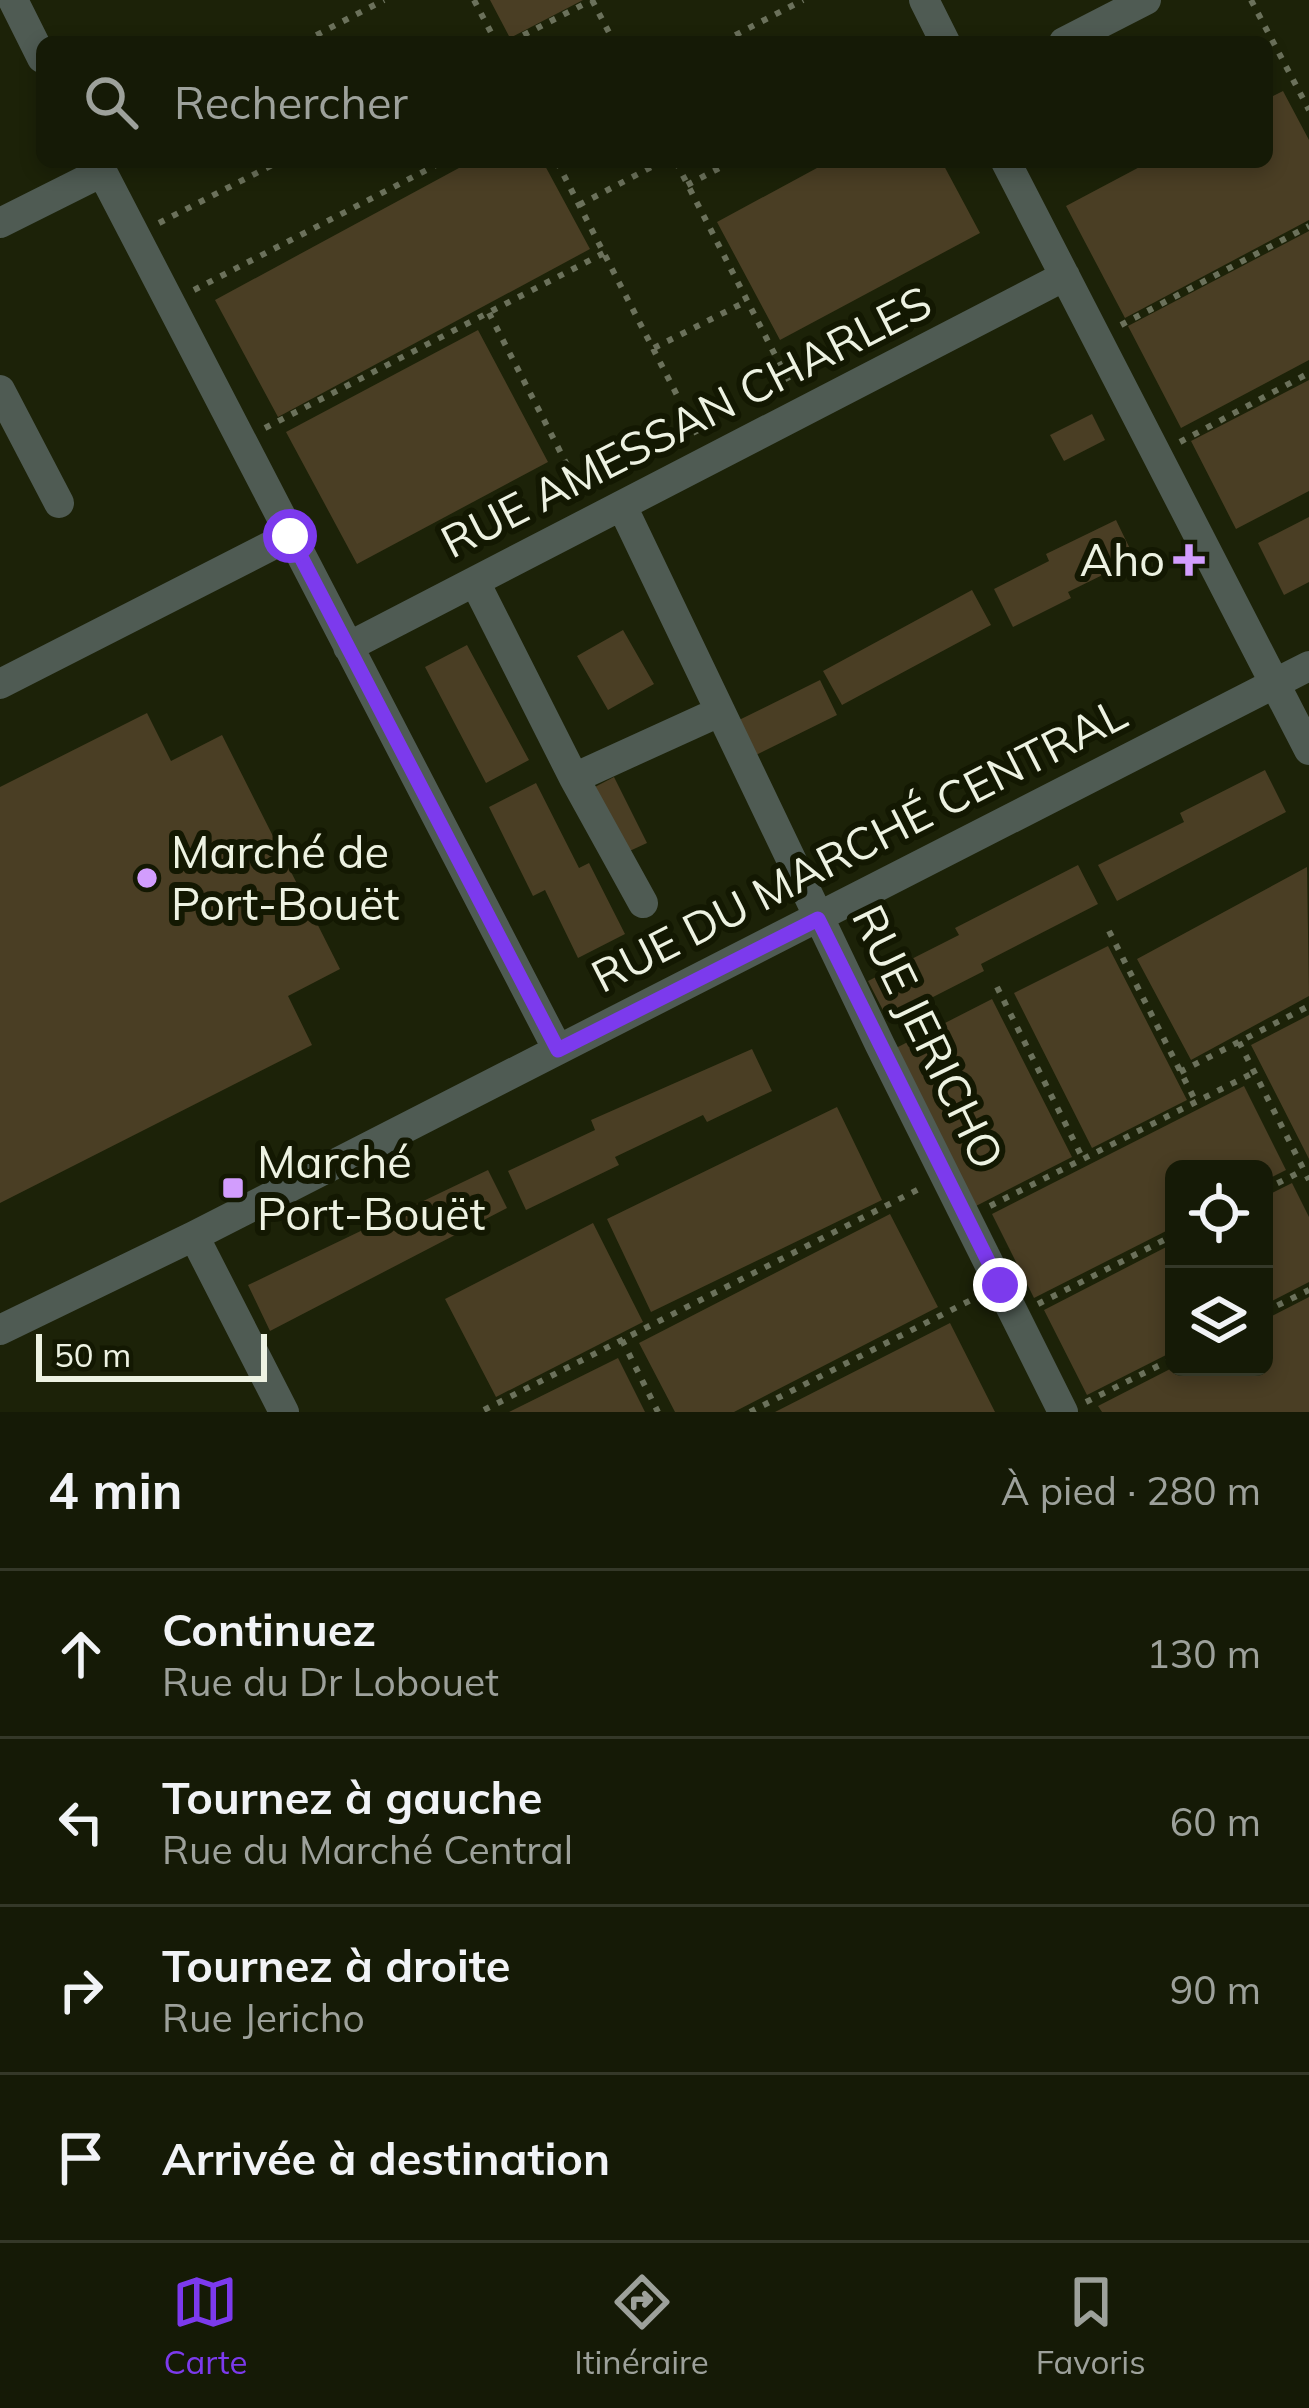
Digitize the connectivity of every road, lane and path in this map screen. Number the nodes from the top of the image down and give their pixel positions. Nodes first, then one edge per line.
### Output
1 (13, 0) edge
2 (384, 0) edge
3 (474, 0) edge
4 (592, 0) edge
5 (803, 0) edge
6 (924, 0) edge
7 (1146, 0) edge
8 (1251, 0) edge
9 (315, 36) edge
10 (493, 36) edge
11 (522, 36) edge
12 (611, 36) edge
13 (734, 36) edge
14 (942, 36) edge
15 (1076, 36) edge
16 (1270, 36) edge
17 (1273, 42) edge
18 (36, 46) edge
19 (1309, 110) edge
20 (97, 168) edge
21 (100, 168) edge
22 (266, 168) edge
23 (430, 168) edge
24 (560, 168) edge
25 (650, 168) edge
26 (679, 168) edge
27 (719, 168) edge
28 (1009, 168) edge
29 (687, 184) junction
30 (579, 205) junction
31 (0, 223) edge
32 (1309, 226) edge
33 (135, 236) junction
34 (604, 253) junction
35 (1065, 276) junction
36 (747, 301) junction
37 (170, 303) junction
38 (489, 313) junction
39 (1097, 339) junction
40 (653, 349) junction
41 (1309, 373) edge
42 (0, 389) edge
43 (803, 411) junction
44 (241, 441) junction
45 (1156, 454) junction
46 (710, 460) junction
47 (59, 503) dead end
48 (608, 513) junction
49 (290, 536) junction
50 (475, 582) junction
51 (348, 647) junction
52 (1309, 666) edge
53 (0, 684) edge
54 (1275, 684) junction
55 (719, 712) junction
56 (1309, 750) edge
57 (574, 778) junction
58 (643, 903) dead end
59 (818, 919) junction
60 (1109, 931) dead end
61 (998, 987) dead end
62 (1309, 1006) edge
63 (1239, 1042) junction
64 (558, 1050) junction
65 (1180, 1072) junction
66 (1255, 1072) junction
67 (1196, 1102) junction
68 (1083, 1159) junction
69 (1304, 1170) junction
70 (946, 1175) junction
71 (1309, 1180) edge
72 (1273, 1186) edge
73 (967, 1218) junction
74 (194, 1236) junction
75 (1165, 1240) edge
76 (1000, 1285) junction
77 (1309, 1290) edge
78 (1273, 1308) edge
79 (1016, 1316) junction
80 (0, 1330) edge
81 (622, 1340) junction
82 (1165, 1362) edge
83 (1074, 1408) edge
84 (484, 1410) edge
85 (283, 1412) edge
86 (658, 1412) edge
87 (751, 1412) edge

1 - 18 street
2 - 9 path
3 - 10 path
4 - 11 path
4 - 12 path
5 - 13 path
6 - 14 street
7 - 15 street
8 - 16 path
17 - 19 path
20 - 31 street
21 - 33 street
22 - 33 path
23 - 37 path
24 - 30 path
25 - 30 path
26 - 29 path
27 - 29 path
28 - 35 street
29 - 36 path
30 - 34 path
32 - 39 path
33 - 37 street
34 - 38 path
34 - 40 path
35 - 39 street
35 - 43 street, RUE AMESSAN CHARLES
36 - 40 path
36 - 43 path
37 - 44 street
38 - 44 path
38 - 48 path
39 - 45 street
40 - 46 path
41 - 45 path
42 - 47 street
43 - 46 street, RUE AMESSAN CHARLES
44 - 49 street
45 - 54 street
46 - 48 street, RUE AMESSAN CHARLES
48 - 50 street, RUE AMESSAN CHARLES
48 - 55 street, RUE JERICHO
49 - 51 street
49 - 53 street
50 - 51 street, RUE AMESSAN CHARLES
50 - 57 street
51 - 64 street
52 - 54 street, RUE DU MARCHÉ CENTRAL
54 - 56 street
54 - 59 street, RUE DU MARCHÉ CENTRAL
55 - 57 street
55 - 59 street, RUE JERICHO
57 - 58 street
59 - 64 street, RUE DU MARCHÉ CENTRAL
59 - 70 street, RUE JERICHO
60 - 65 path
61 - 68 path
62 - 63 path
63 - 65 path
63 - 66 path
64 - 74 street, RUE DU MARCHÉ CENTRAL
65 - 67 path
66 - 67 path
66 - 69 path
67 - 68 path
68 - 73 path
69 - 71 path
69 - 72 path
70 - 73 street, RUE JERICHO
70 - 81 path
73 - 76 street, RUE JERICHO
74 - 80 street, RUE DU MARCHÉ CENTRAL
74 - 85 street
75 - 79 path
76 - 79 street, RUE JERICHO
76 - 87 path
77 - 78 path
79 - 83 street, RUE JERICHO
81 - 84 path
81 - 86 path
82 - 83 path

